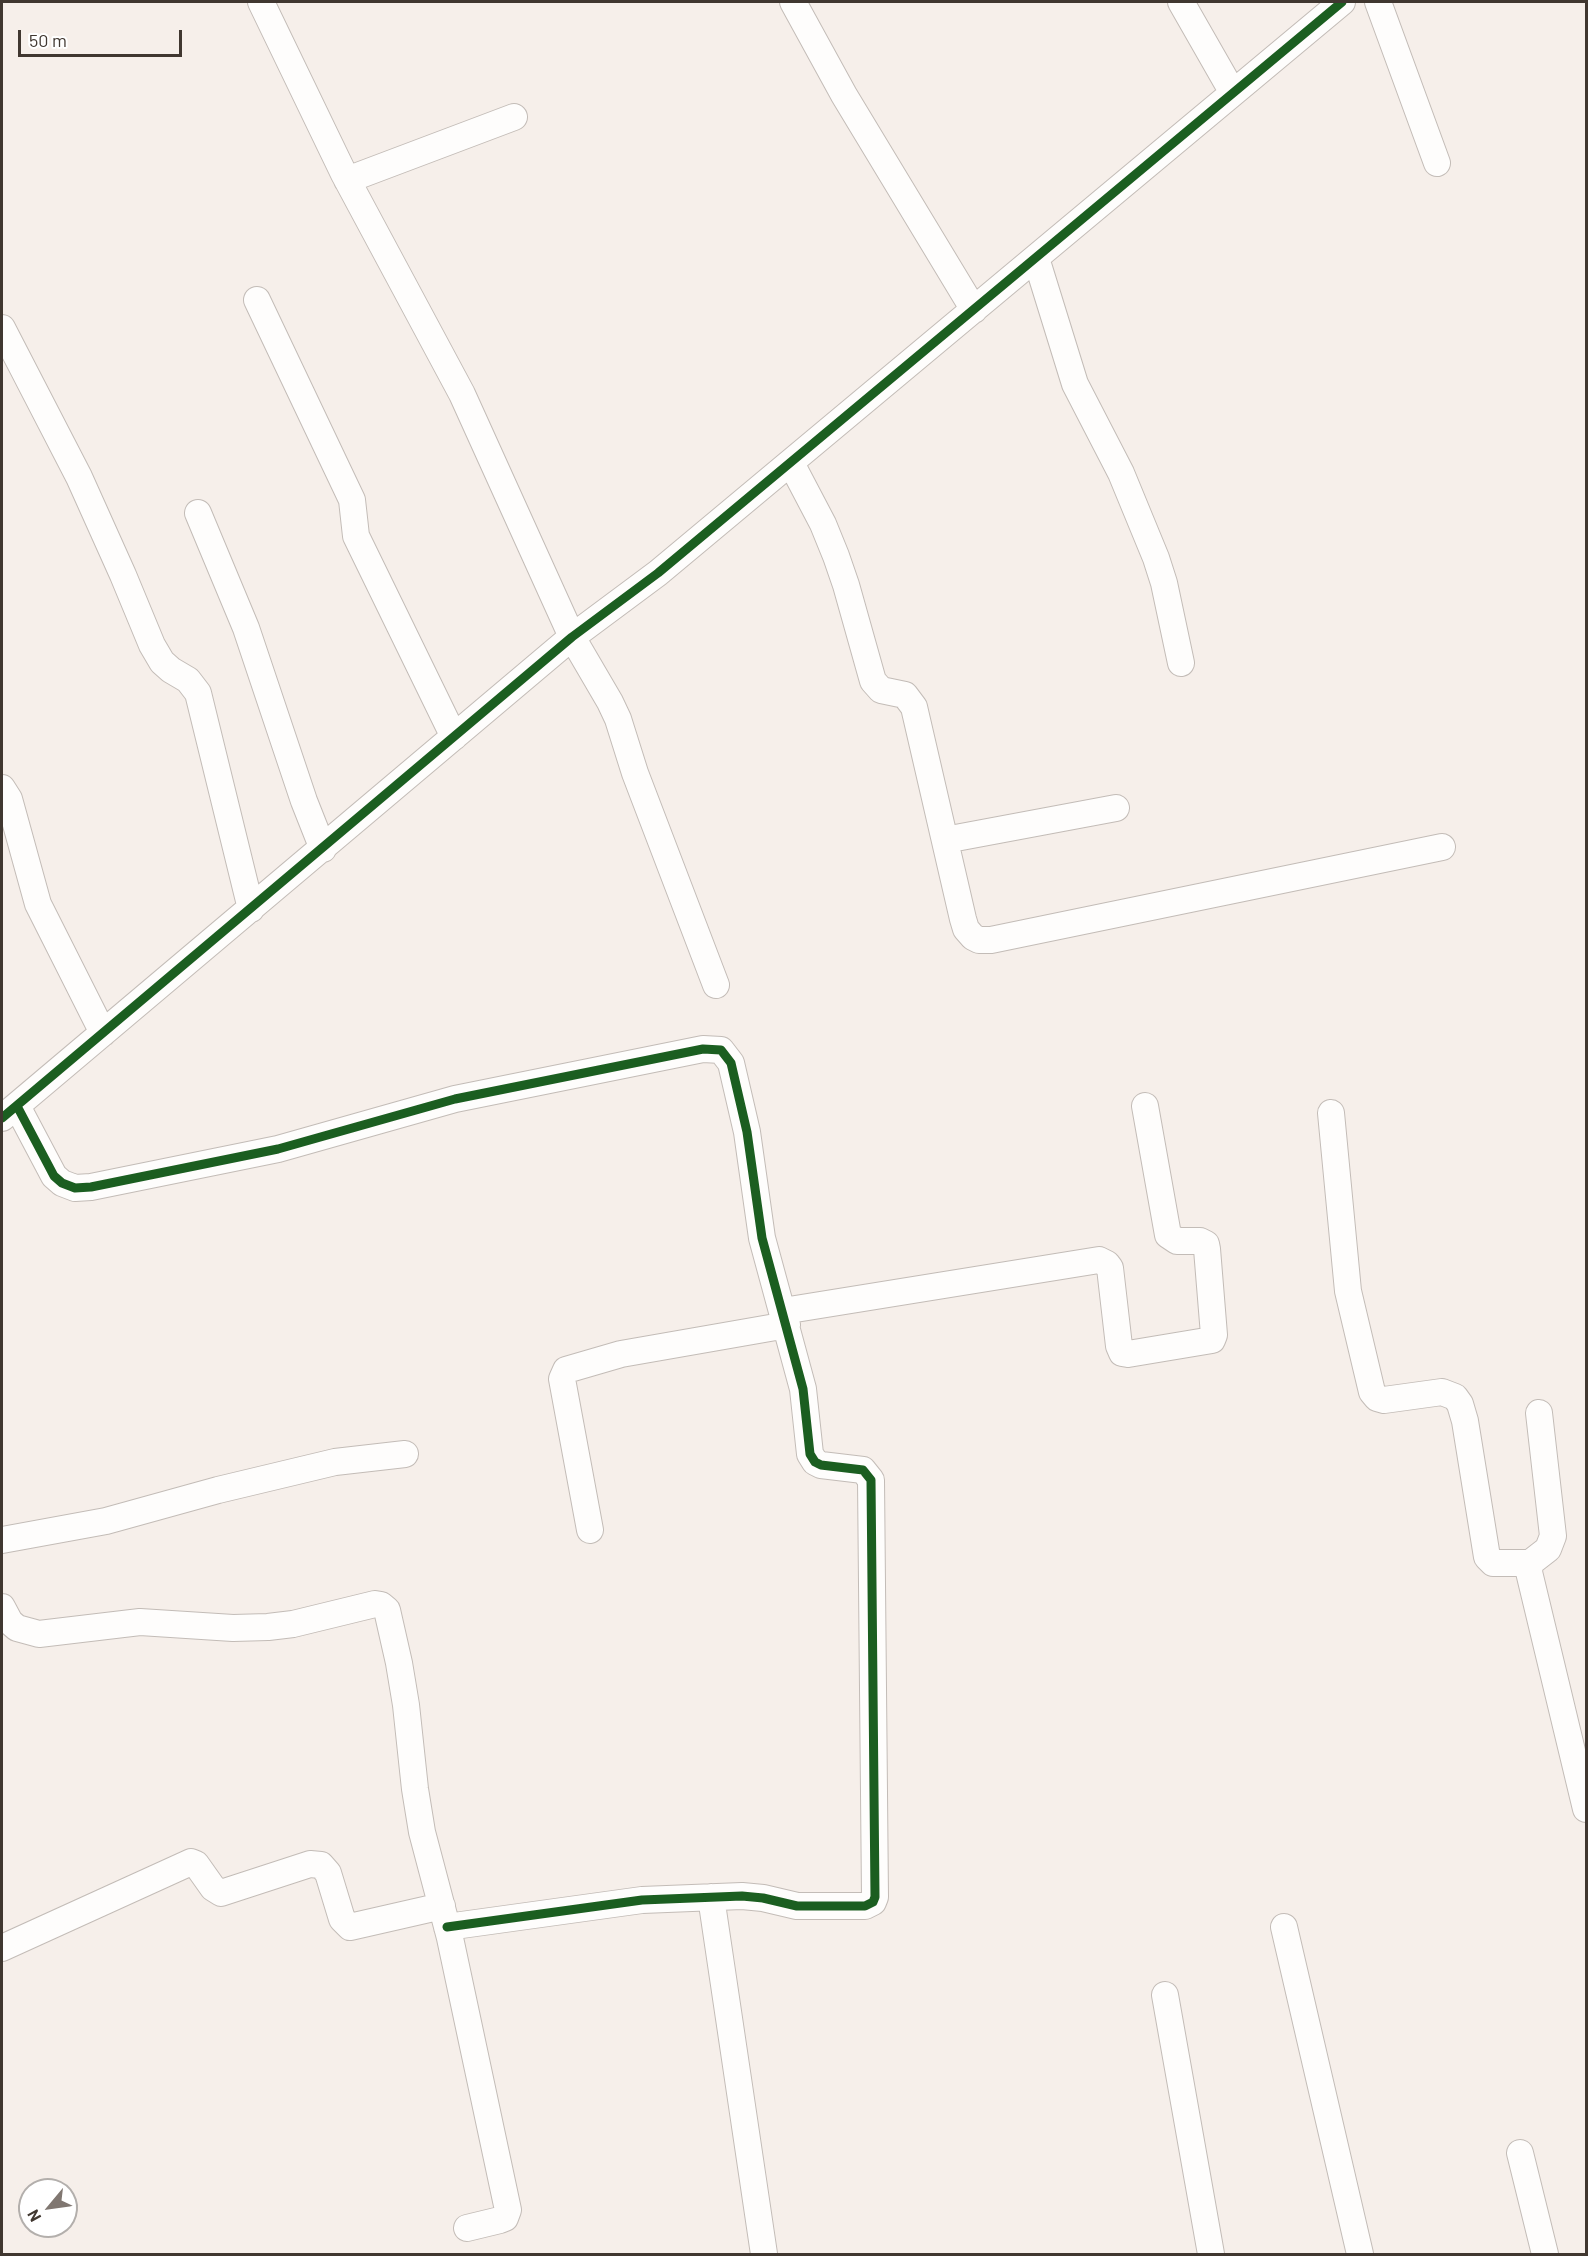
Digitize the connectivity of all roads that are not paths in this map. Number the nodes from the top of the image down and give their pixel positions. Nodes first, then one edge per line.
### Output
1 (261, 2) edge
2 (793, 2) edge
3 (1181, 2) edge
4 (1342, 2) edge
5 (1378, 2) edge
6 (1233, 93) junction
7 (514, 117) dead end
8 (1437, 163) dead end
9 (347, 180) junction
10 (1036, 258) junction
11 (257, 300) dead end
12 (974, 310) junction
13 (2, 328) edge
14 (791, 463) junction
15 (198, 513) dead end
16 (572, 637) junction
17 (1181, 663) dead end
18 (454, 737) junction
19 (2, 788) edge
20 (1116, 808) dead end
21 (945, 840) junction
22 (1442, 847) dead end
23 (323, 849) junction
24 (251, 909) junction
25 (716, 986) dead end
26 (103, 1033) junction
27 (1145, 1106) dead end
28 (9, 1112) edge
29 (1331, 1113) dead end
30 (785, 1318) junction
31 (1539, 1413) dead end
32 (405, 1454) dead end
33 (590, 1530) dead end
34 (2, 1540) edge
35 (1530, 1563) junction
36 (2, 1607) edge
37 (1587, 1809) edge
38 (711, 1897) junction
39 (445, 1916) junction
40 (1284, 1928) dead end
41 (2, 1948) edge
42 (1165, 1995) dead end
43 (1520, 2153) dead end
44 (467, 2228) dead end
45 (764, 2254) edge
46 (1211, 2254) edge
47 (1360, 2254) edge
48 (1545, 2254) edge

1 - 9 street
2 - 12 street
3 - 6 street
4 - 6 street
5 - 8 street
6 - 10 street
7 - 9 street
9 - 16 street
10 - 12 street
10 - 17 street
11 - 18 street
12 - 14 street
13 - 24 street
14 - 16 street
14 - 21 street
15 - 23 street
16 - 18 street
16 - 25 street
18 - 23 street
19 - 26 street
20 - 21 street
21 - 22 street
23 - 24 street
24 - 26 street
26 - 28 street
27 - 30 street
28 - 30 street
29 - 35 street
30 - 33 street
30 - 38 street
31 - 35 street
32 - 34 street
35 - 37 street
36 - 39 street
38 - 39 street
38 - 45 street
39 - 41 street
39 - 44 street
40 - 47 street
42 - 46 street
43 - 48 street

